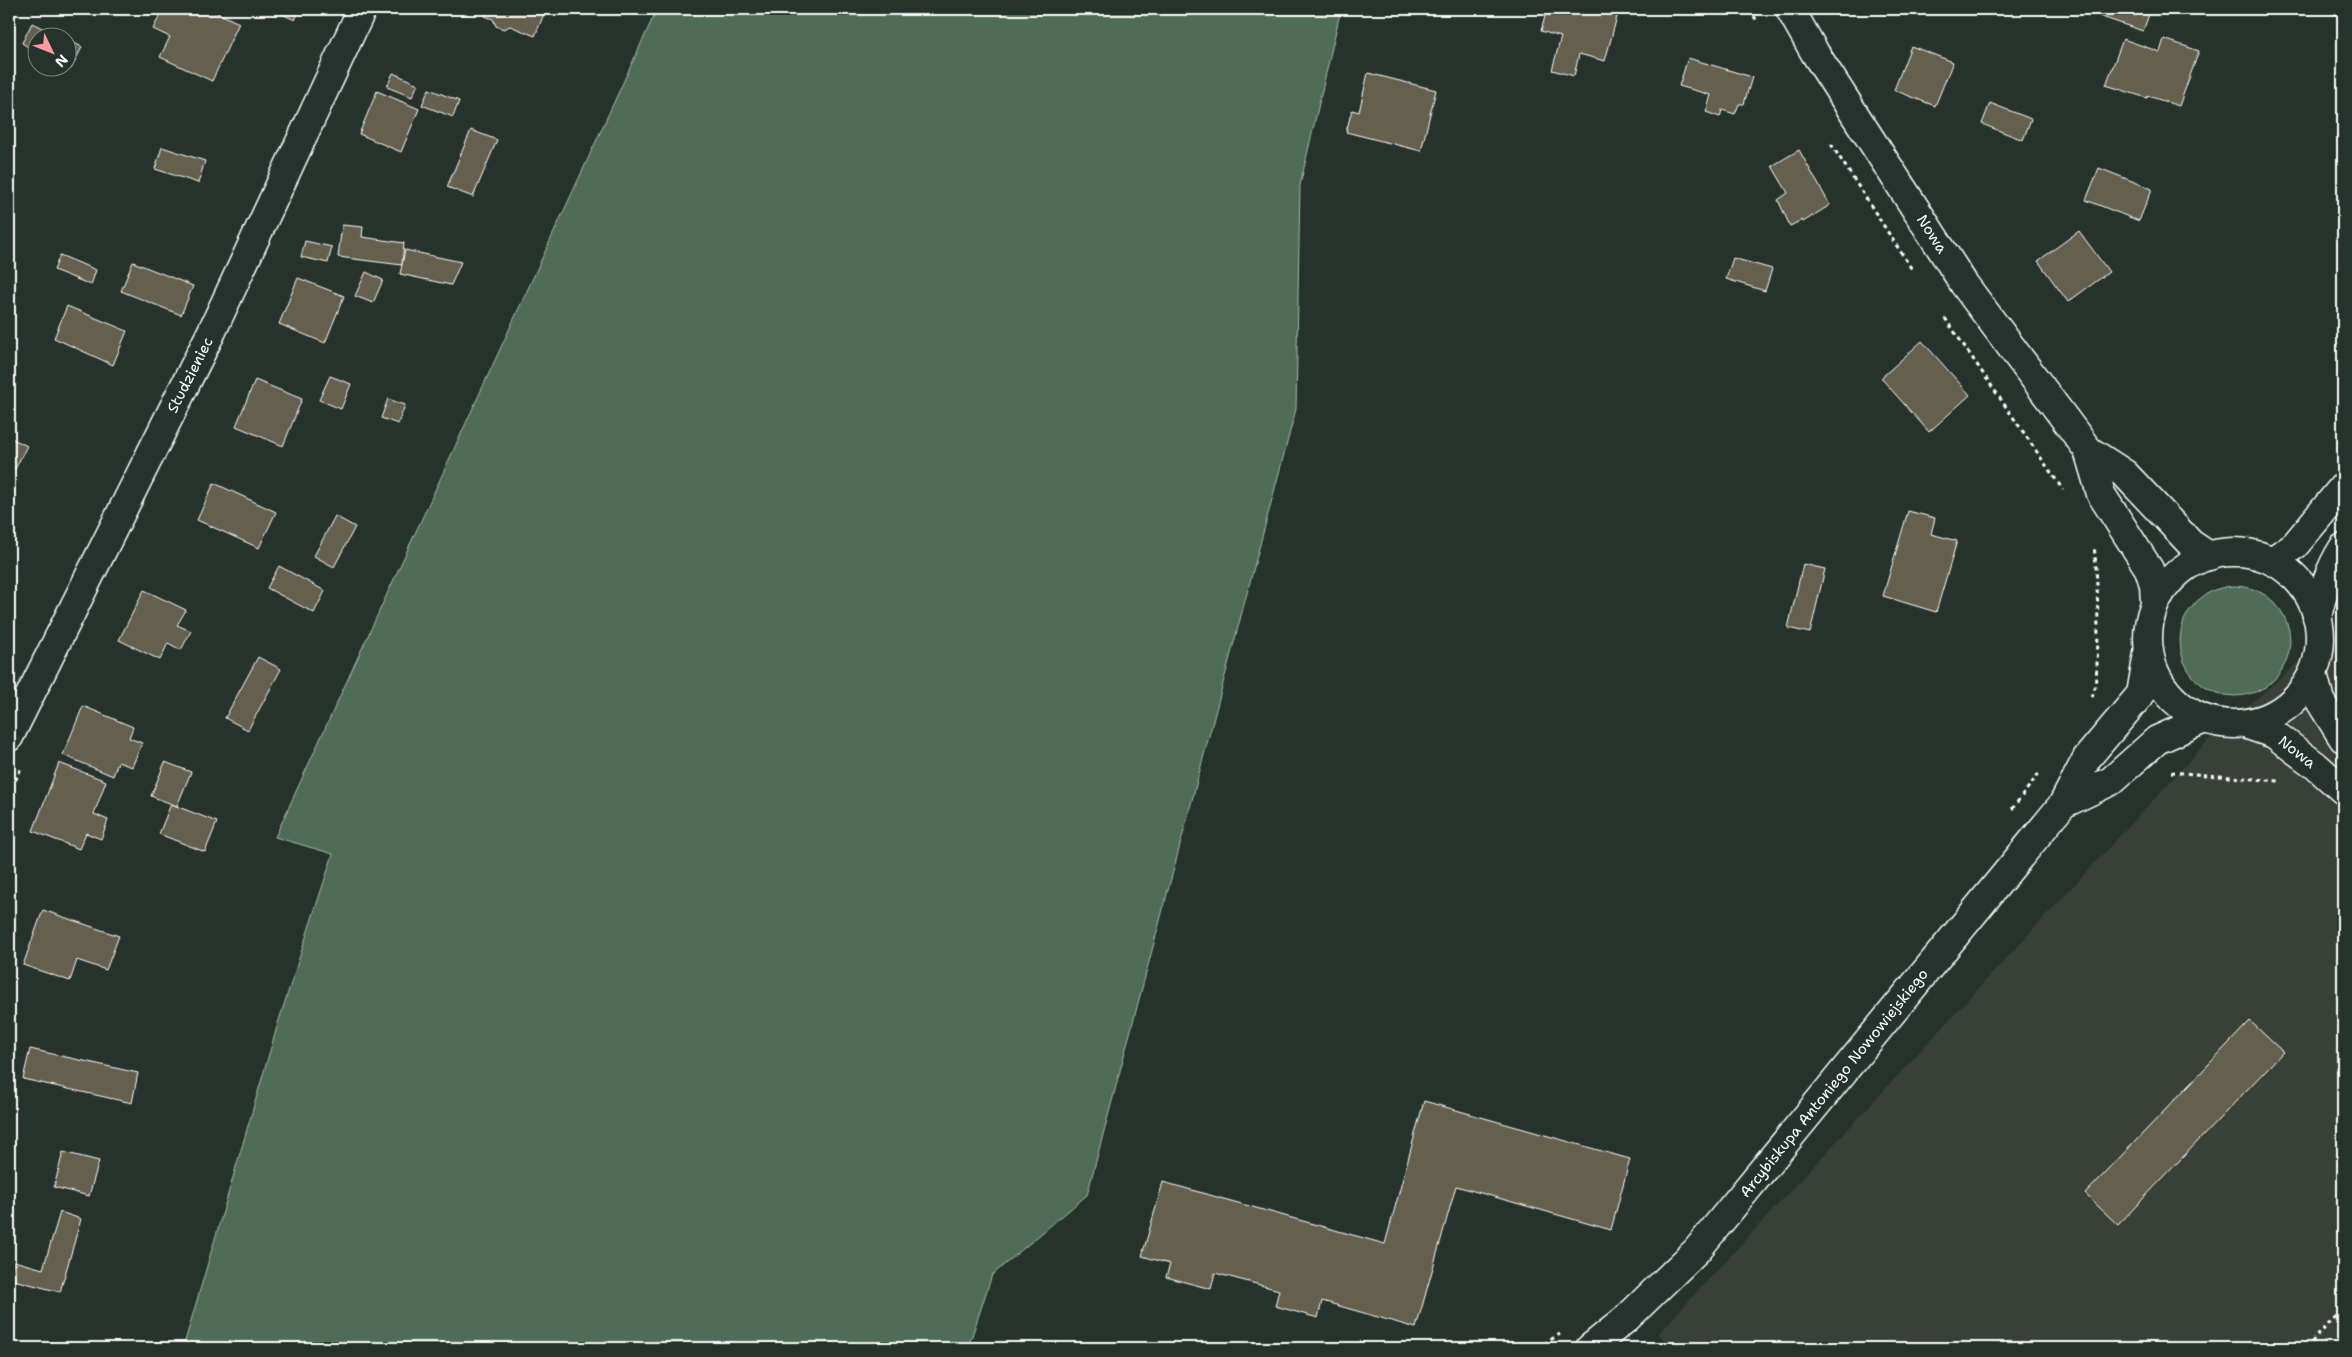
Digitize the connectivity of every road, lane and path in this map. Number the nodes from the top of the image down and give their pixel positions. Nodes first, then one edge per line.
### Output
1 (362, 9) edge
2 (1750, 9) edge
3 (1790, 9) edge
4 (1763, 31) dead end
5 (1826, 136) dead end
6 (1915, 274) dead end
7 (1942, 314) dead end
8 (2088, 450) junction
9 (2343, 487) edge
10 (2064, 491) dead end
11 (2093, 541) dead end
12 (2343, 548) edge
13 (2209, 556) junction
14 (2272, 561) junction
15 (2155, 603) junction
16 (2317, 617) junction
17 (2148, 653) junction
18 (2313, 673) junction
19 (2092, 698) dead end
20 (2202, 720) junction
21 (2245, 724) junction
22 (9, 737) edge
23 (2343, 738) edge
24 (2042, 770) dead end
25 (2170, 772) dead end
26 (2288, 782) dead end
27 (2343, 790) edge
28 (2063, 804) junction
29 (2007, 817) dead end
30 (2343, 1309) edge
31 (1567, 1330) dead end
32 (1537, 1348) edge
33 (1590, 1348) edge
34 (2306, 1348) edge

1 - 22 street, Studzieniec
2 - 4 path
3 - 8 street, Nowa
5 - 6 path
7 - 10 path
8 - 13 street, Nowa
8 - 15 street, Nowa
9 - 14 street
11 - 19 path
12 - 16 street
13 - 14 street
13 - 15 street
14 - 16 street
15 - 17 street
16 - 18 street
17 - 20 street
17 - 28 street, Arcybiskupa Antoniego Nowowiejskiego
18 - 21 street
18 - 23 street
20 - 21 street
20 - 28 street, Arcybiskupa Antoniego Nowowiejskiego
21 - 27 street, Nowa
24 - 29 path
25 - 26 path
28 - 33 street, Arcybiskupa Antoniego Nowowiejskiego
30 - 34 path
31 - 32 path

